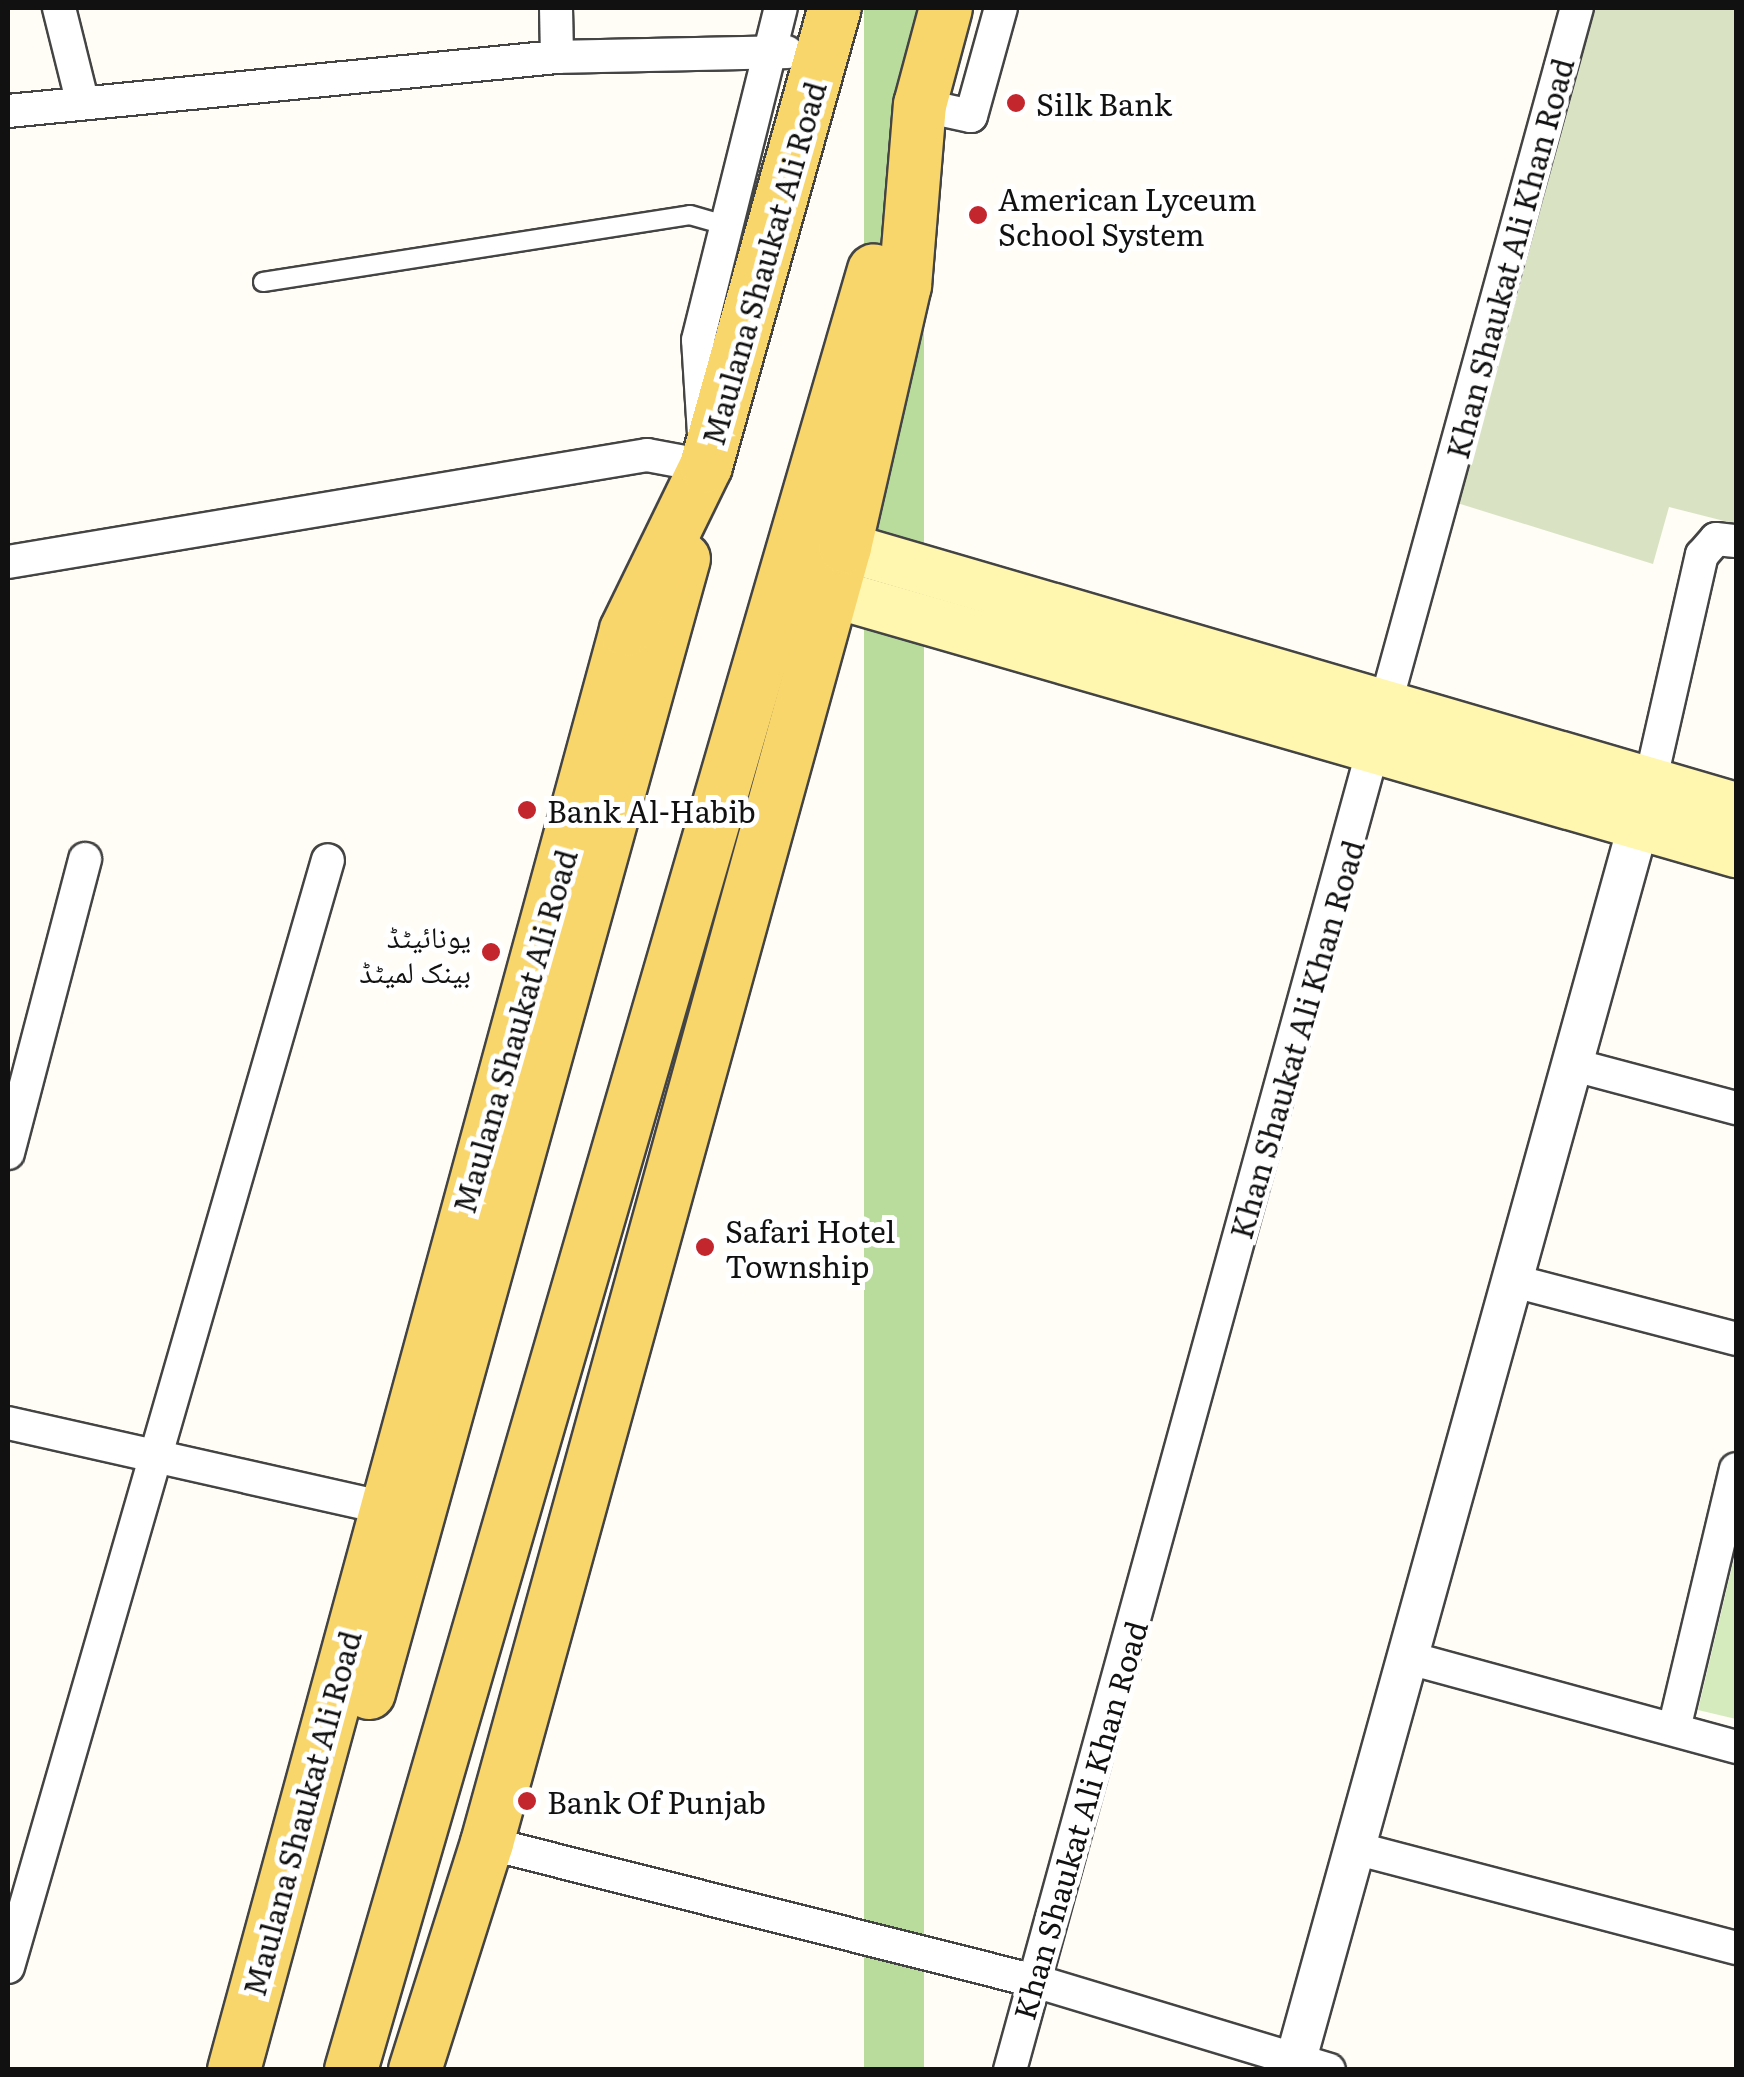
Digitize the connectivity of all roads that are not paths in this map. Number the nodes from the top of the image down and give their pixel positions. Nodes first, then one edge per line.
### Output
1 (59, 8) edge
2 (556, 8) edge
3 (781, 8) edge
4 (835, 8) edge
5 (946, 8) edge
6 (1001, 8) edge
7 (1577, 8) edge
8 (770, 48) junction
9 (557, 57) junction
10 (820, 61) junction
11 (82, 100) junction
12 (920, 105) junction
13 (8, 111) edge
14 (724, 225) junction
15 (263, 282) dead end
16 (706, 466) junction
17 (1736, 541) edge
18 (8, 562) edge
19 (838, 570) junction
20 (1389, 705) junction
21 (1376, 754) junction
22 (1644, 805) junction
23 (1736, 806) edge
24 (1736, 854) edge
25 (85, 859) dead end
26 (328, 860) dead end
27 (1574, 1065) junction
28 (1736, 1108) edge
29 (8, 1154) edge
30 (1514, 1281) junction
31 (1736, 1338) edge
32 (8, 1423) edge
33 (153, 1454) junction
34 (1736, 1470) edge
35 (380, 1507) junction
36 (1408, 1658) junction
37 (1674, 1729) junction
38 (1736, 1747) edge
39 (486, 1843) junction
40 (1355, 1848) junction
41 (1736, 1948) edge
42 (8, 1967) edge
43 (1035, 1982) junction
44 (1306, 2066) edge
45 (234, 2070) edge
46 (263, 2070) edge
47 (352, 2070) edge
48 (415, 2070) edge
49 (1010, 2070) edge

1 - 11 street
2 - 9 street
3 - 8 street
4 - 10 main road, Maulana Shaukat Ali Road
5 - 12 main road
6 - 12 street
7 - 20 street, Khan Shaukat Ali Khan Road
8 - 9 street
8 - 10 street
8 - 14 street
9 - 11 street
10 - 16 main road, Maulana Shaukat Ali Road
11 - 13 street
12 - 19 main road
12 - 47 main road
14 - 15 lane
14 - 16 street
16 - 18 street
16 - 35 main road, Maulana Shaukat Ali Road
16 - 46 main road
17 - 22 street
19 - 20 main road
19 - 21 main road
19 - 39 main road
20 - 21 street, Khan Shaukat Ali Khan Road
20 - 22 main road
21 - 22 main road
21 - 43 street, Khan Shaukat Ali Khan Road
22 - 23 main road
22 - 24 main road
22 - 27 street
25 - 29 street
26 - 33 street
27 - 28 street
27 - 30 street
30 - 31 street
30 - 36 street
32 - 33 street
33 - 35 street
33 - 42 street
34 - 37 street
35 - 45 main road, Maulana Shaukat Ali Road
36 - 37 street
36 - 40 street
37 - 38 street
39 - 43 street
39 - 48 main road
40 - 41 street
40 - 44 street
43 - 44 street
43 - 49 street, Khan Shaukat Ali Khan Road

